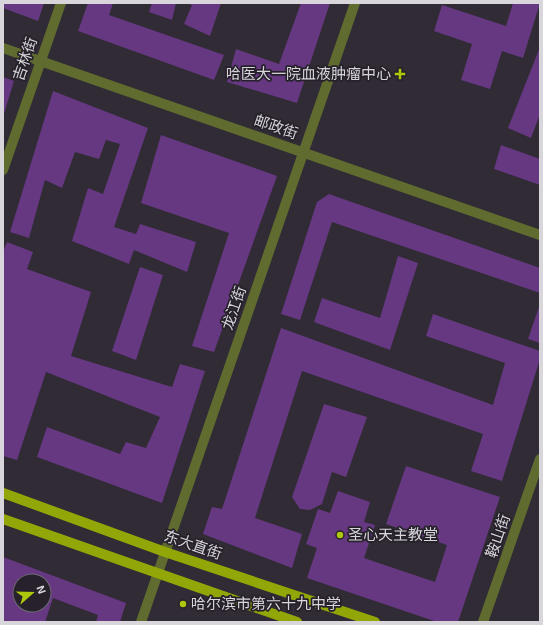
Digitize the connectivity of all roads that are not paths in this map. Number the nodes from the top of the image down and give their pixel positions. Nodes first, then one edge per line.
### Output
1 (60, 3) edge
2 (355, 3) edge
3 (3, 48) edge
4 (40, 61) junction
5 (303, 152) junction
6 (3, 170) edge
7 (540, 234) edge
8 (540, 460) edge
9 (3, 493) edge
10 (3, 519) edge
11 (165, 552) junction
12 (158, 573) junction
13 (141, 622) edge
14 (297, 622) edge
15 (375, 622) edge
16 (483, 622) edge

1 - 4 street, 吉林街
2 - 5 street, 龙江街
3 - 4 street, 邮政街
4 - 5 street, 邮政街
4 - 6 street, 吉林街
5 - 7 street, 邮政街
5 - 11 street, 龙江街
8 - 16 street, 鞍山街
9 - 11 main road, 东大直街
10 - 12 main road
11 - 12 street, 龙江街
11 - 15 main road, 东大直街
12 - 13 street, 龙江街
12 - 14 main road

